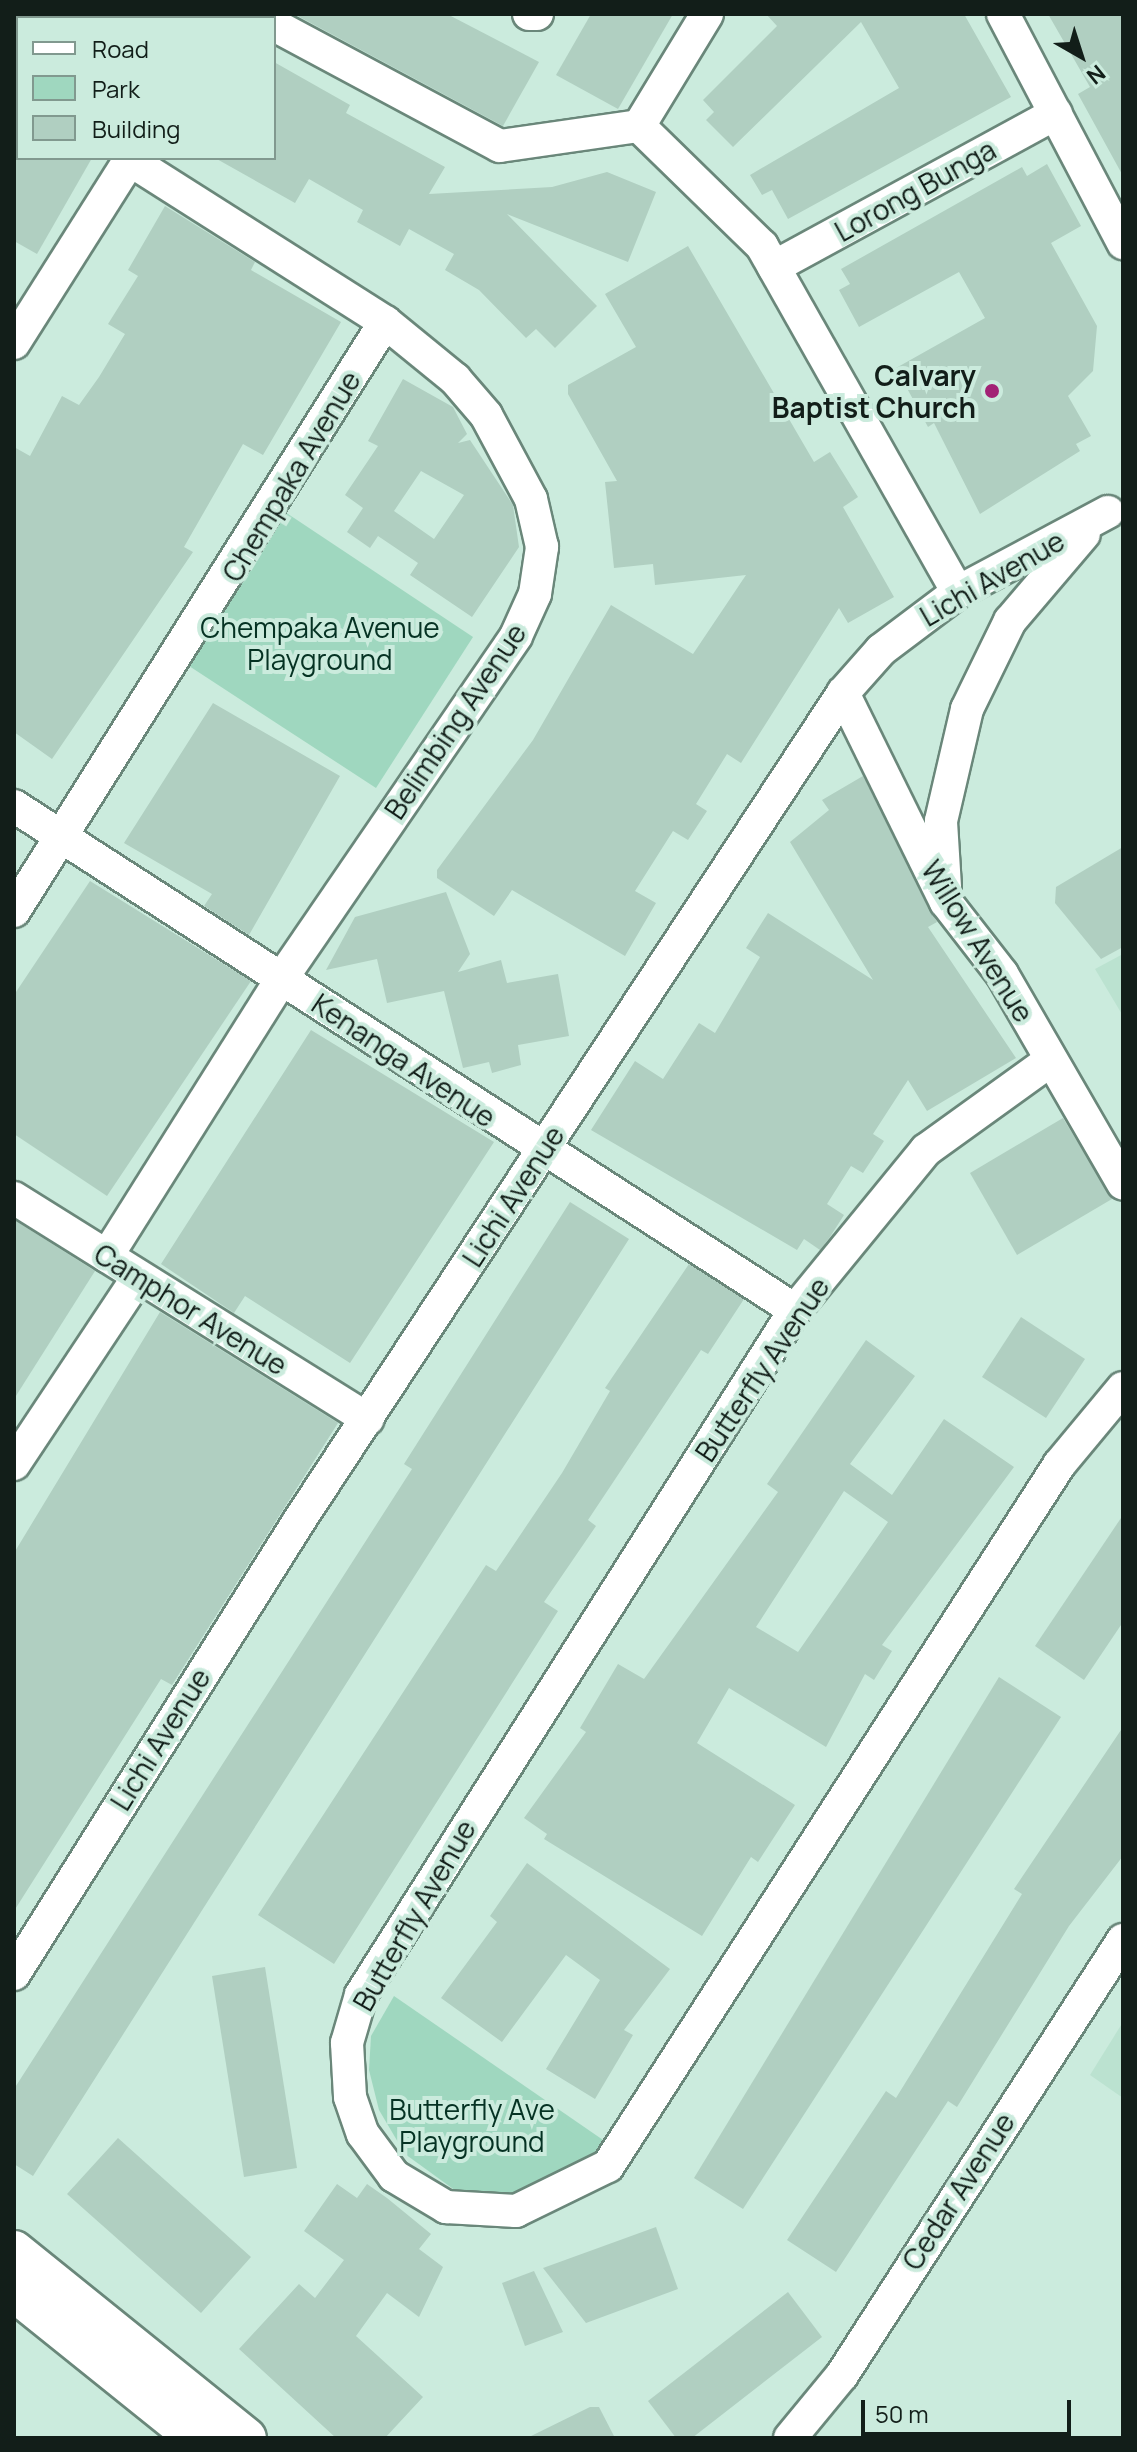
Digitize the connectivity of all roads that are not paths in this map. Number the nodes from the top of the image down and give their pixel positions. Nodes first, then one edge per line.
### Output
1 (529, 14) edge
2 (537, 14) edge
3 (707, 14) edge
4 (1003, 14) edge
5 (276, 26) edge
6 (1056, 113) junction
7 (639, 126) junction
8 (129, 160) edge
9 (132, 160) edge
10 (1123, 243) edge
11 (774, 267) junction
12 (385, 322) junction
13 (14, 343) edge
14 (1115, 508) edge
15 (958, 592) junction
16 (843, 693) junction
17 (14, 806) edge
18 (62, 838) junction
19 (946, 902) junction
20 (14, 911) edge
21 (282, 978) junction
22 (1051, 1060) junction
23 (541, 1152) junction
24 (1123, 1184) edge
25 (14, 1198) edge
26 (107, 1256) junction
27 (137, 1279) junction
28 (795, 1310) junction
29 (1123, 1388) edge
30 (368, 1419) junction
31 (14, 1464) edge
32 (1123, 1940) edge
33 (14, 1974) edge
34 (14, 2251) edge
35 (14, 2291) edge
36 (197, 2438) edge
37 (246, 2438) edge
38 (790, 2438) edge

1 - 2 street
3 - 7 street
4 - 6 street
5 - 7 street
6 - 10 street
6 - 11 street, Lorong Bunga
7 - 11 street
8 - 13 street
9 - 12 street, Belimbing Avenue
11 - 15 street
12 - 18 street, Chempaka Avenue
12 - 21 street, Belimbing Avenue
14 - 15 street, Lichi Avenue
14 - 19 street
15 - 16 street, Lichi Avenue
16 - 19 street, Willow Avenue
16 - 23 street, Lichi Avenue
17 - 18 street, Kenanga Avenue
18 - 20 street, Chempaka Avenue
18 - 21 street, Kenanga Avenue
19 - 22 street, Willow Avenue
21 - 23 street, Kenanga Avenue
21 - 26 street, Belimbing Avenue
22 - 24 street, Willow Avenue
22 - 28 street, Butterfly Avenue
23 - 28 street, Kenanga Avenue
23 - 30 street, Lichi Avenue
25 - 26 street, Camphor Avenue
26 - 27 street, Camphor Avenue
27 - 30 street, Camphor Avenue
27 - 31 street
28 - 29 street, Butterfly Avenue
30 - 33 street, Lichi Avenue
32 - 38 street, Cedar Avenue
34 - 37 main road
35 - 36 main road

